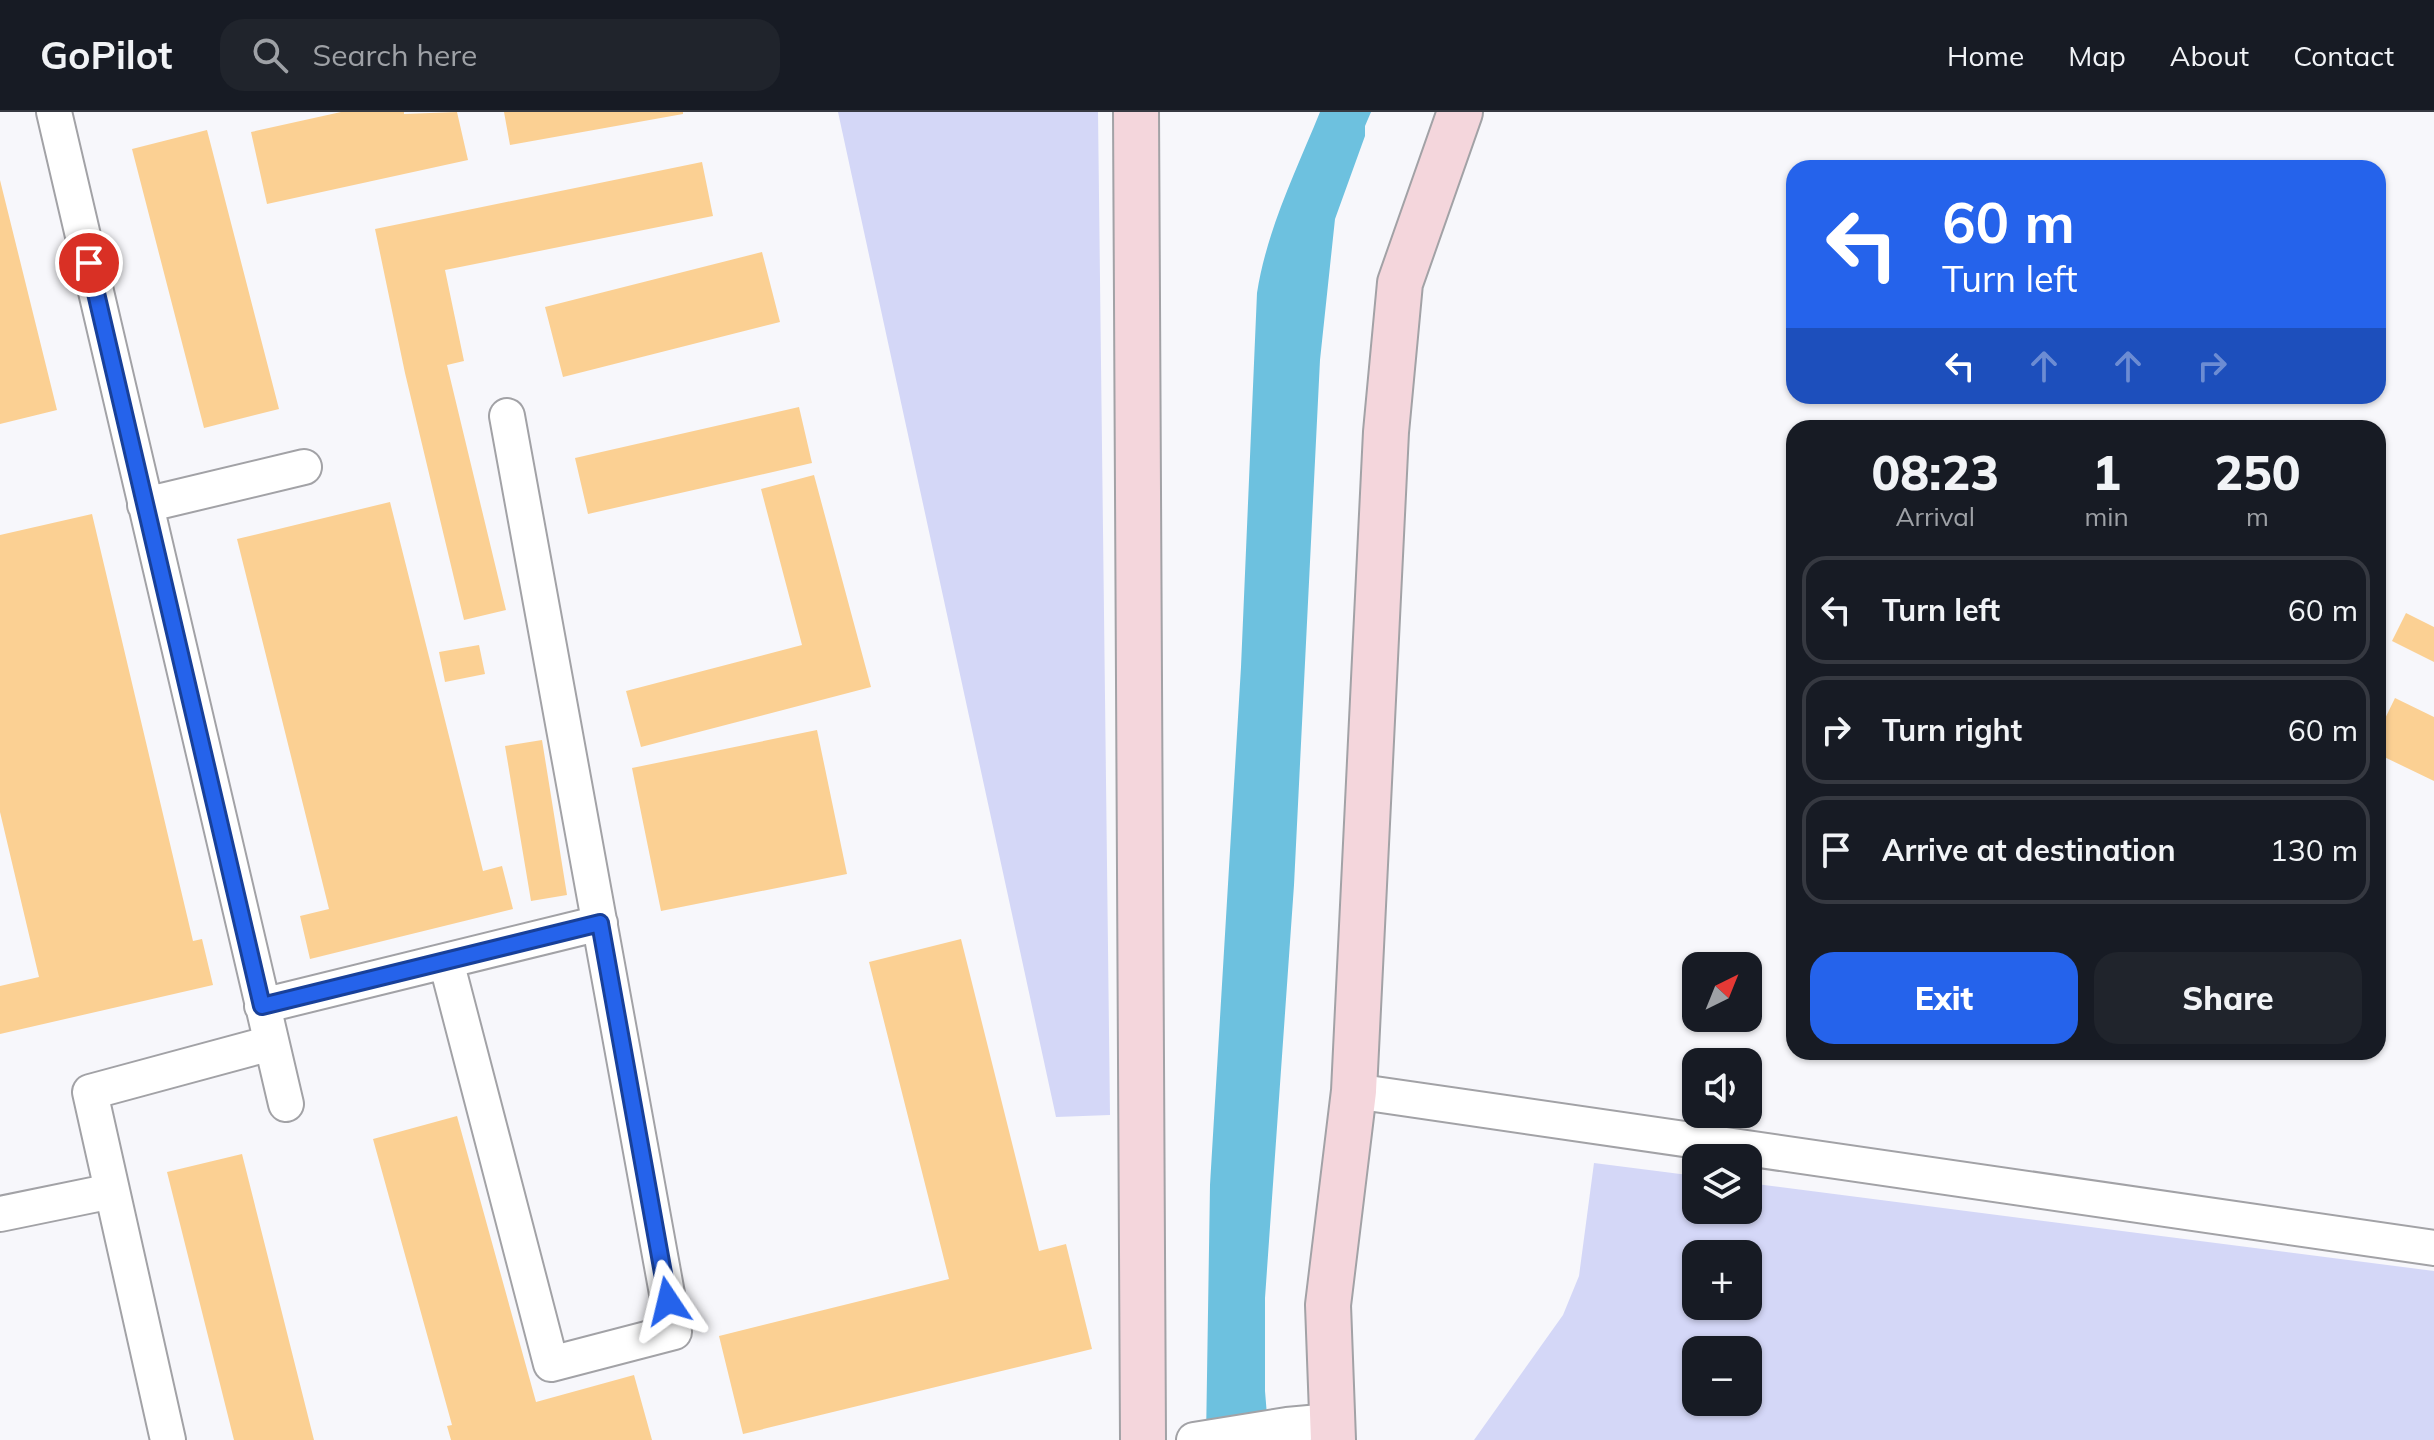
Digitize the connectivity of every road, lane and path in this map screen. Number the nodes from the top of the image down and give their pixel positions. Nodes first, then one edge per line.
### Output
1 (54, 112) edge
2 (1136, 112) edge
3 (1460, 112) edge
4 (507, 416) dead end
5 (304, 467) dead end
6 (145, 505) junction
7 (600, 923) junction
8 (446, 961) junction
9 (262, 1006) junction
10 (271, 1043) junction
11 (1354, 1091) junction
12 (286, 1104) dead end
13 (112, 1191) junction
14 (0, 1214) edge
15 (2434, 1248) edge
16 (1332, 1430) edge
17 (168, 1440) edge
18 (1143, 1440) edge
19 (1194, 1440) edge

1 - 6 street
2 - 18 main road
3 - 11 main road
4 - 7 street
5 - 6 street
6 - 9 street
7 - 8 street
7 - 8 street
8 - 9 street
9 - 10 street
10 - 12 street
10 - 13 street
11 - 15 street
11 - 16 main road
13 - 14 street
13 - 17 street
16 - 19 street

